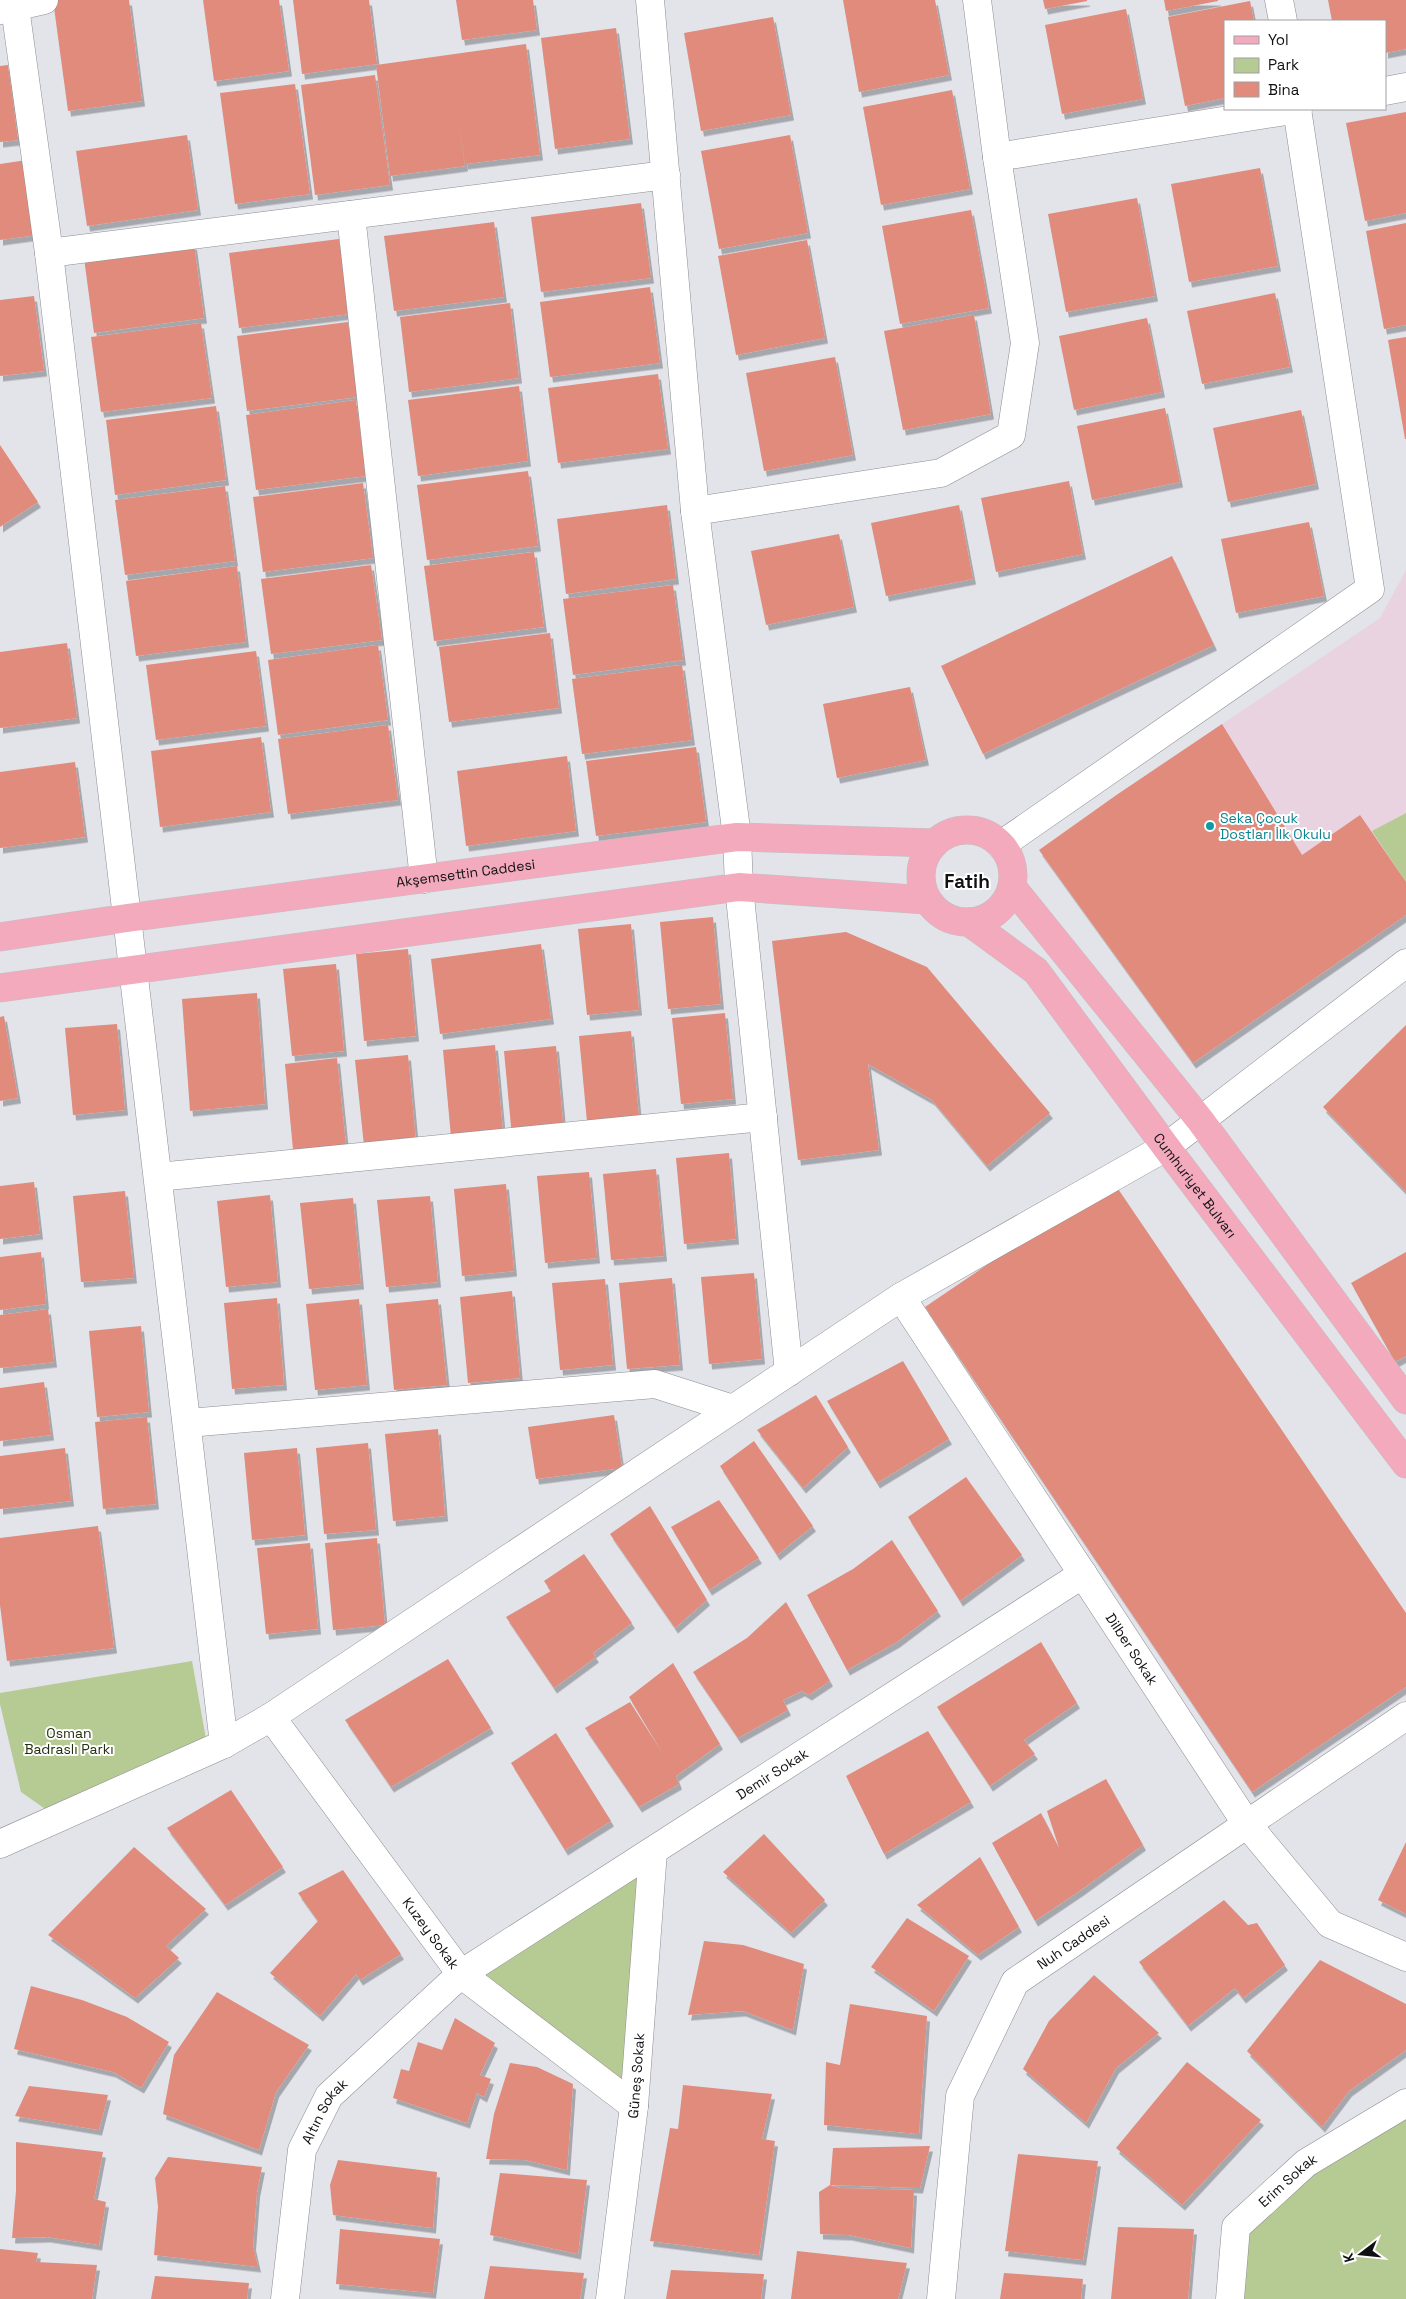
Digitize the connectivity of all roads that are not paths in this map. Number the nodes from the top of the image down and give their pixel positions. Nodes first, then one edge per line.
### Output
1 (44, 0) edge
2 (650, 0) edge
3 (978, 0) edge
4 (1279, 0) edge
5 (9, 6) edge
6 (1283, 20) edge
7 (1406, 86) edge
8 (1386, 91) edge
9 (1291, 110) edge
10 (1297, 110) edge
11 (997, 157) junction
12 (666, 175) junction
13 (351, 215) junction
14 (49, 253) junction
15 (695, 511) junction
16 (737, 837) junction
17 (934, 843) junction
18 (1001, 845) junction
19 (424, 879) junction
20 (739, 887) junction
21 (1012, 887) junction
22 (927, 900) junction
23 (126, 918) junction
24 (970, 922) junction
25 (0, 937) edge
26 (1406, 963) edge
27 (134, 970) junction
28 (0, 988) edge
29 (763, 1117) junction
30 (1200, 1120) junction
31 (1166, 1147) junction
32 (158, 1177) junction
33 (901, 1297) junction
34 (789, 1372) junction
35 (1406, 1400) edge
36 (733, 1409) junction
37 (188, 1423) junction
38 (1406, 1464) edge
39 (1083, 1574) junction
40 (1406, 1716) edge
41 (271, 1718) junction
42 (224, 1744) junction
43 (1246, 1823) junction
44 (0, 1844) edge
45 (653, 1851) junction
46 (1406, 1957) edge
47 (461, 1974) junction
48 (1406, 2103) edge
49 (634, 2106) junction
50 (286, 2299) edge
51 (610, 2299) edge
52 (941, 2299) edge
53 (1230, 2299) edge

1 - 5 street
2 - 12 street
3 - 11 street
4 - 6 street
5 - 14 street
7 - 8 street
9 - 11 street
10 - 18 street
11 - 15 street
12 - 13 street
12 - 15 street
13 - 14 street
13 - 19 street
14 - 23 street
15 - 16 street
16 - 17 main road, Akşemsettin Caddesi
16 - 19 main road, Akşemsettin Caddesi
16 - 20 street
17 - 18 main road
17 - 22 main road
18 - 21 main road
19 - 23 main road, Akşemsettin Caddesi
20 - 22 main road
20 - 27 main road
20 - 29 street
21 - 24 main road
21 - 30 main road
22 - 24 main road
23 - 25 main road, Akşemsettin Caddesi
23 - 27 street
24 - 31 main road, Cumhuriyet Bulvarı
26 - 30 street
27 - 28 main road
27 - 32 street
29 - 32 street
29 - 34 street
30 - 31 street
30 - 35 main road
31 - 33 street
31 - 38 main road, Cumhuriyet Bulvarı
32 - 37 street
33 - 34 street
33 - 39 street, Dilber Sokak
34 - 36 street
36 - 37 street
36 - 41 street
37 - 42 street
39 - 43 street, Dilber Sokak
39 - 45 street, Demir Sokak
40 - 43 street, Nuh Caddesi
41 - 42 street
41 - 47 street, Kuzey Sokak
42 - 44 street
43 - 46 street, Dilber Sokak
43 - 52 street, Nuh Caddesi
45 - 47 street, Demir Sokak
45 - 49 street, Güneş Sokak
47 - 49 street, Kuzey Sokak
47 - 50 street, Altın Sokak
48 - 53 street, Erim Sokak
49 - 51 street, Güneş Sokak

